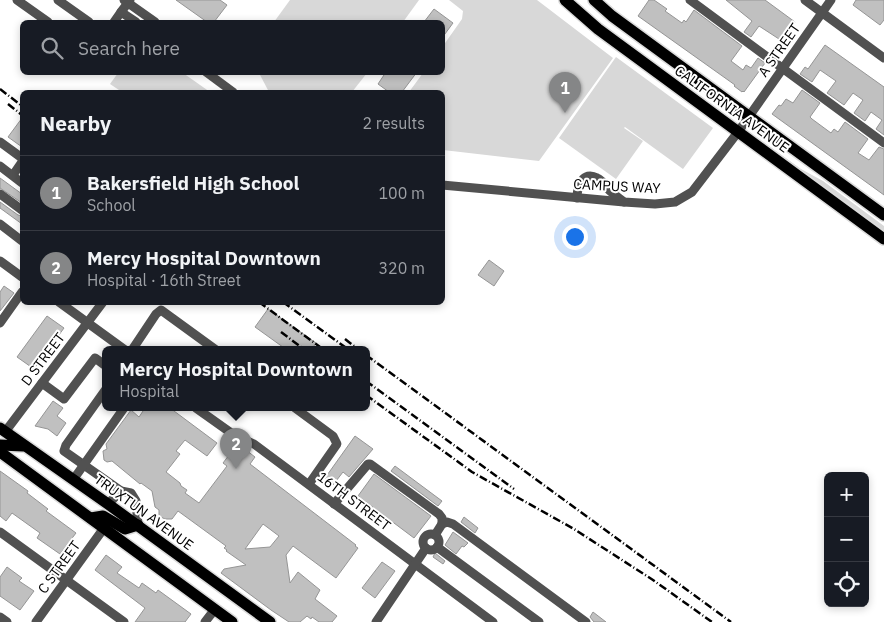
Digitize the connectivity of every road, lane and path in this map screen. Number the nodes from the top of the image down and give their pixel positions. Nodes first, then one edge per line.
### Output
1 (17, 0) edge
2 (58, 0) edge
3 (565, 0) edge
4 (594, 0) edge
5 (690, 0) edge
6 (805, 0) edge
7 (831, 0) edge
8 (127, 1) edge
9 (122, 12) junction
10 (822, 13) junction
11 (45, 20) edge
12 (86, 20) edge
13 (116, 20) edge
14 (133, 20) edge
15 (152, 20) edge
16 (884, 58) edge
17 (783, 68) junction
18 (214, 76) edge
19 (231, 90) edge
20 (749, 115) junction
21 (738, 132) junction
22 (0, 142) edge
23 (884, 142) edge
24 (20, 157) edge
25 (20, 165) edge
26 (0, 166) edge
27 (13, 175) junction
28 (20, 180) edge
29 (445, 185) edge
30 (0, 194) edge
31 (576, 198) junction
32 (624, 202) junction
33 (20, 209) edge
34 (884, 215) edge
35 (0, 224) edge
36 (20, 239) edge
37 (884, 240) edge
38 (0, 261) edge
39 (20, 276) edge
40 (20, 295) edge
41 (63, 305) edge
42 (101, 305) edge
43 (0, 323) edge
44 (87, 323) junction
45 (119, 346) edge
46 (135, 346) edge
47 (210, 346) edge
48 (102, 363) edge
49 (42, 383) junction
50 (102, 395) edge
51 (122, 411) edge
52 (200, 411) edge
53 (299, 411) edge
54 (2, 431) edge
55 (0, 445) edge
56 (25, 446) junction
57 (0, 452) edge
58 (84, 464) junction
59 (73, 480) junction
60 (308, 484) junction
61 (121, 491) junction
62 (108, 504) junction
63 (334, 504) junction
64 (91, 518) junction
65 (442, 524) junction
66 (138, 525) junction
67 (104, 528) junction
68 (0, 532) edge
69 (435, 535) junction
70 (437, 547) junction
71 (426, 548) junction
72 (416, 566) junction
73 (66, 580) junction
74 (215, 609) junction
75 (0, 617) edge
76 (7, 622) edge
77 (36, 622) edge
78 (124, 622) edge
79 (205, 622) edge
80 (232, 622) edge
81 (270, 622) edge
82 (376, 622) edge
83 (493, 622) edge
84 (539, 622) edge
85 (586, 622) edge

1 - 11 street
2 - 12 street
3 - 21 main road, CALIFORNIA AVENUE
4 - 20 main road, CALIFORNIA AVENUE
5 - 17 street
6 - 10 street
7 - 10 street, A STREET
8 - 9 street
8 - 15 street
9 - 13 street
9 - 14 street
10 - 16 street
10 - 17 street, A STREET
17 - 20 street, A STREET
17 - 23 street
18 - 19 street
20 - 21 street, CAMPUS WAY
20 - 34 main road, CALIFORNIA AVENUE
21 - 32 street, CAMPUS WAY
21 - 37 main road, CALIFORNIA AVENUE
22 - 24 street
25 - 27 street
26 - 27 street
27 - 28 street
29 - 31 street, CAMPUS WAY
30 - 33 street
31 - 32 street, CAMPUS WAY
31 - 32 street
35 - 36 street
38 - 39 street
40 - 43 street
41 - 44 street
42 - 44 street, D STREET
44 - 45 street
44 - 49 street, D STREET
46 - 47 street
48 - 49 street
49 - 54 street, D STREET
50 - 58 street
51 - 58 street
52 - 60 street, 16TH STREET
53 - 60 street
54 - 56 main road, TRUXTUN AVENUE
55 - 56 main road
56 - 59 main road, TRUXTUN AVENUE
57 - 64 main road
58 - 59 street
58 - 61 street
59 - 62 main road, TRUXTUN AVENUE
60 - 63 street, 16TH STREET
61 - 62 street
61 - 66 street
62 - 66 main road, TRUXTUN AVENUE
63 - 65 street
63 - 72 street, 16TH STREET
64 - 66 main road
64 - 67 main road
65 - 69 street
65 - 85 street
66 - 81 main road, TRUXTUN AVENUE
67 - 73 street, C STREET
67 - 74 main road
68 - 73 street
69 - 70 street
69 - 71 street
70 - 71 street
70 - 84 street
71 - 72 street
72 - 82 street
72 - 83 street, 16TH STREET
73 - 77 street, C STREET
73 - 78 street
74 - 79 street
74 - 80 main road
75 - 76 street

